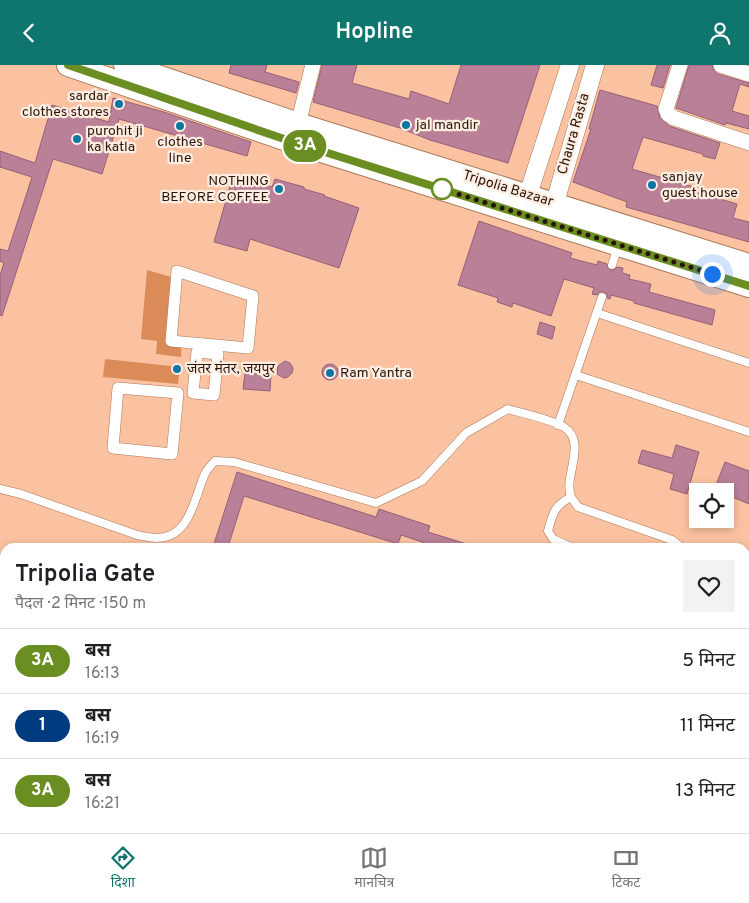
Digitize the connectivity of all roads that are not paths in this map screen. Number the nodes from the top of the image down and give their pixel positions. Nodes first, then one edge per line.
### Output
1 (68, 65) edge
2 (125, 65) edge
3 (313, 65) edge
4 (570, 65) edge
5 (595, 65) edge
6 (680, 65) edge
7 (721, 65) edge
8 (746, 70) edge
9 (295, 133) junction
10 (749, 143) edge
11 (525, 204) junction
12 (552, 213) junction
13 (749, 265) edge
14 (749, 286) edge
15 (602, 297) dead end
16 (597, 313) junction
17 (248, 348) joint
18 (749, 363) edge
19 (576, 375) junction
20 (558, 425) junction
21 (749, 433) edge
22 (172, 454) joint
23 (0, 489) edge
24 (571, 497) junction
25 (562, 543) edge
26 (676, 543) edge

1 - 9 main road, Tripolia Bazaar
2 - 9 main road, Tripolia Bazaar
3 - 9 street
4 - 11 street, Chaura Rasta
5 - 12 street, Chaura Rasta
6 - 10 street
7 - 8 street
9 - 11 main road, Tripolia Bazaar
11 - 12 main road, Tripolia Bazaar
12 - 13 main road, Tripolia Bazaar
12 - 14 main road, Tripolia Bazaar
15 - 16 lane
16 - 18 lane
16 - 19 lane
17 - 17 street
19 - 20 lane
19 - 21 lane
20 - 23 lane
20 - 24 lane
22 - 22 street
24 - 25 lane
24 - 26 lane

